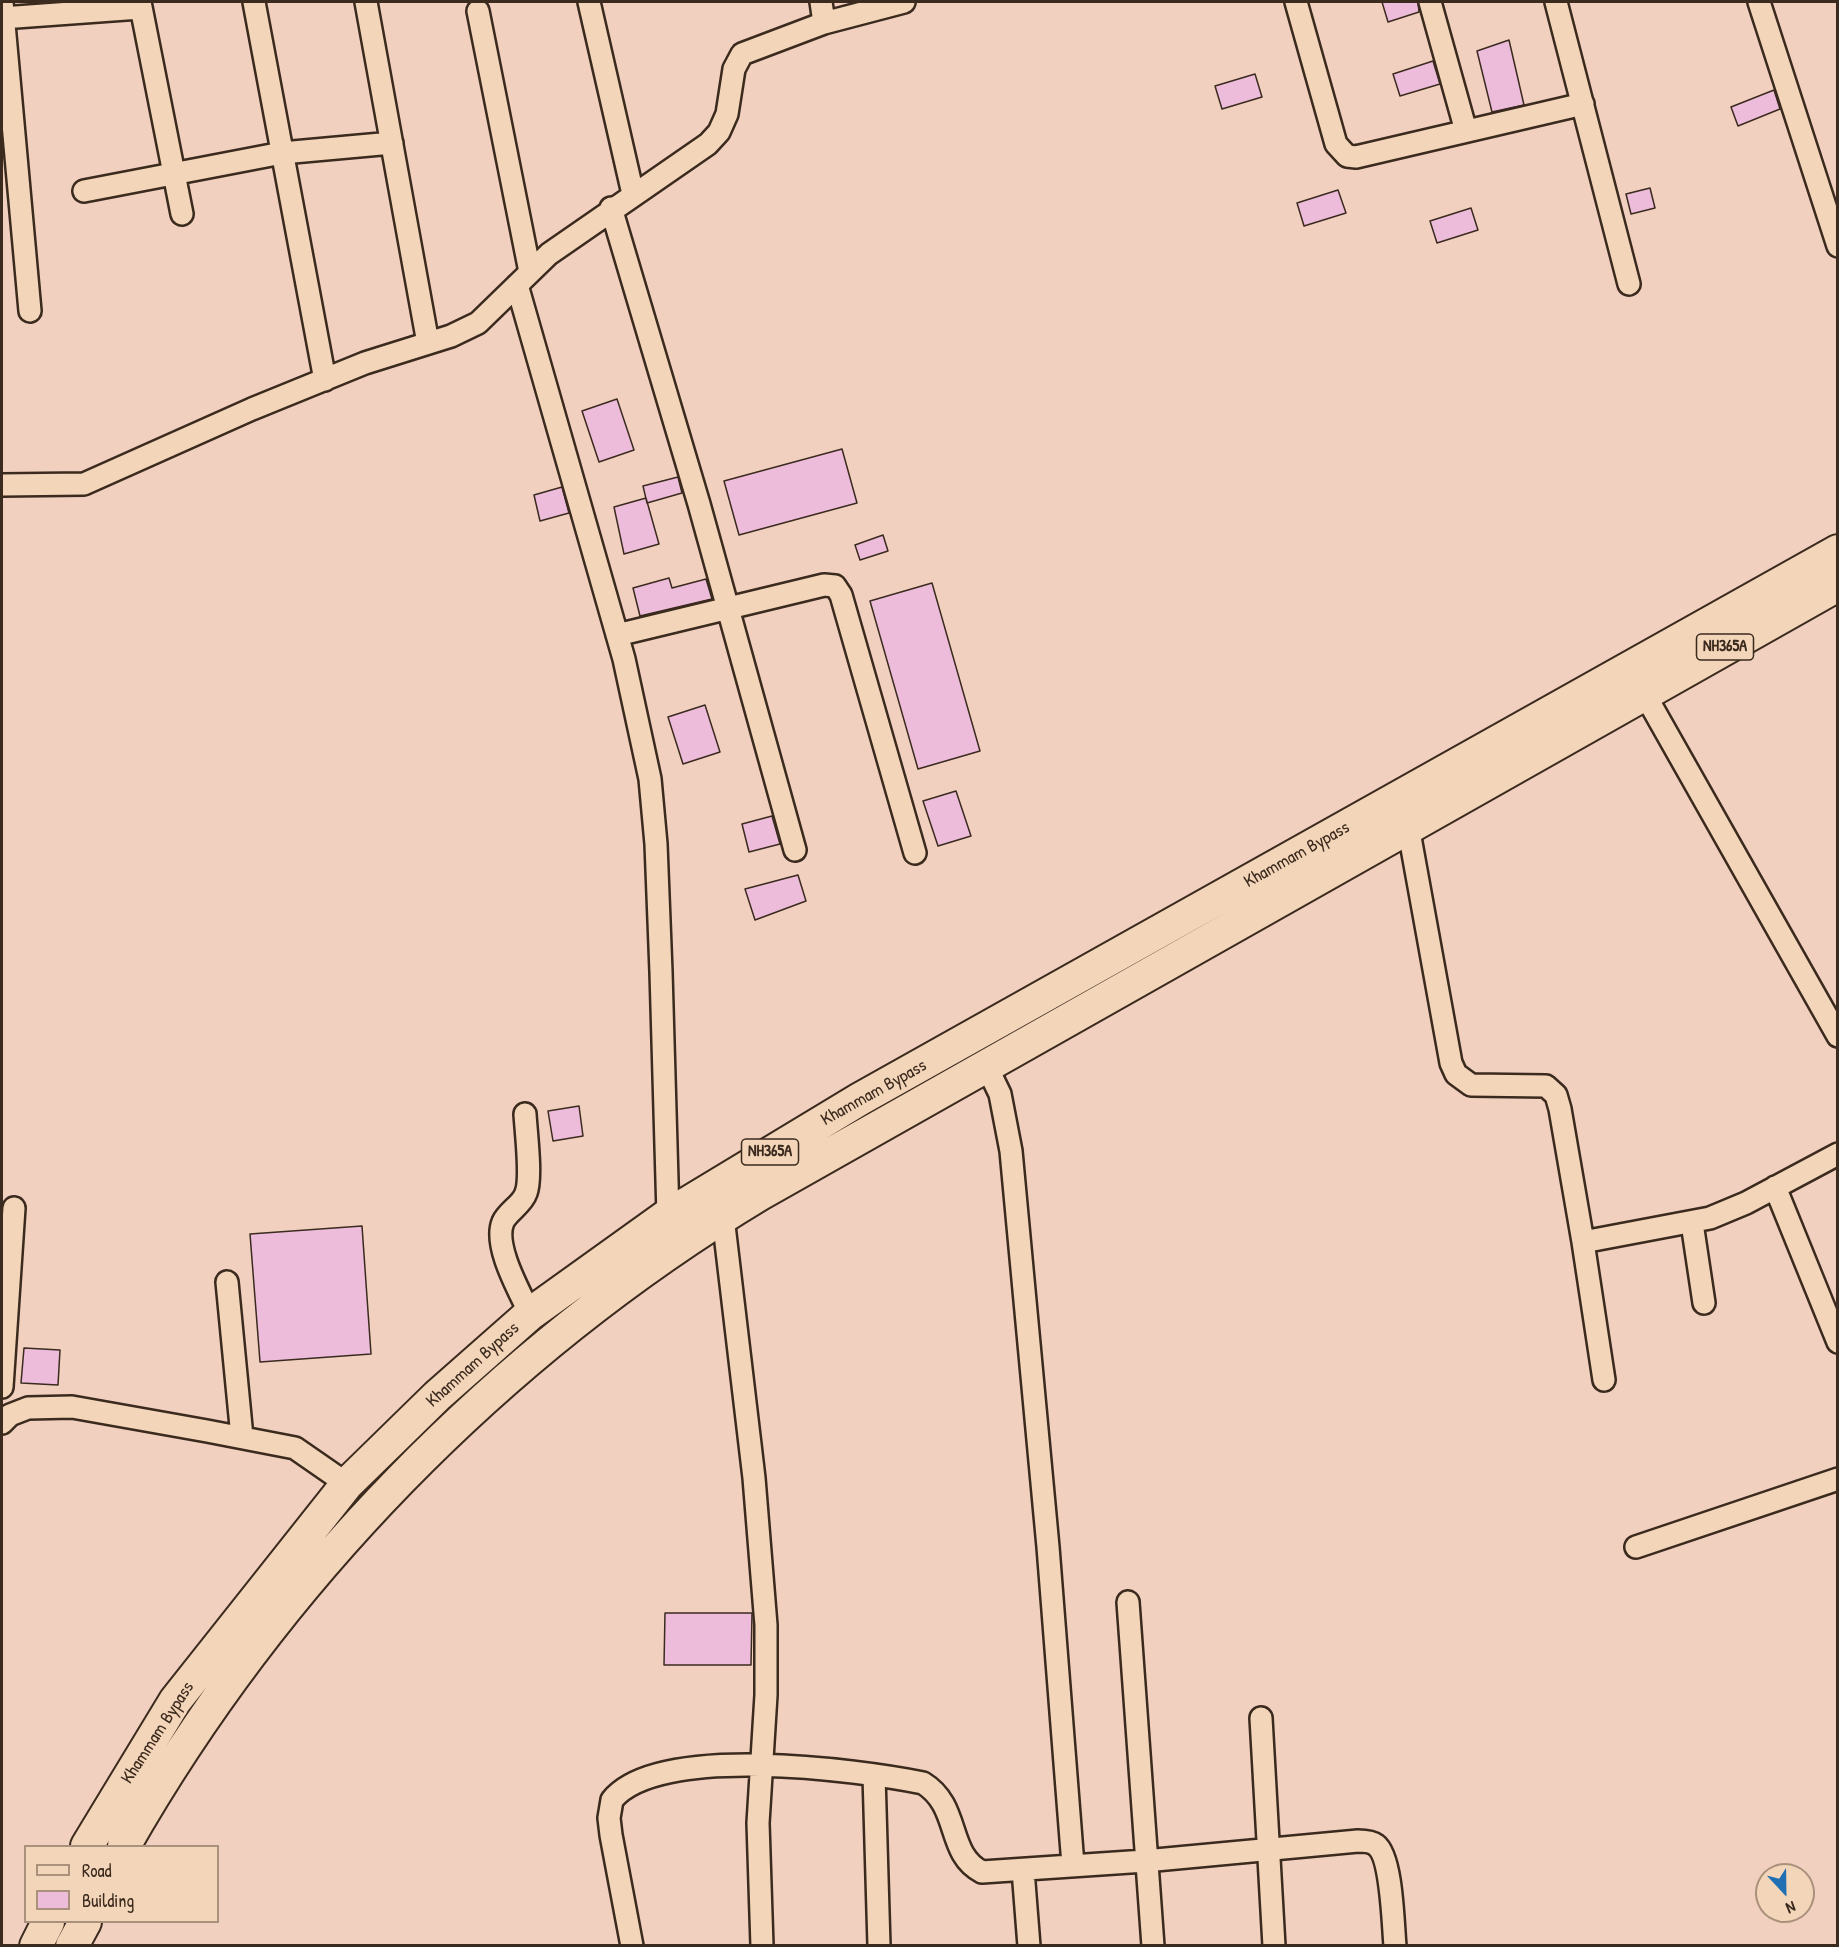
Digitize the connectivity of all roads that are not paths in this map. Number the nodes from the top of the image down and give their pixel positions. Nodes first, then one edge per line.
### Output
1 (254, 2) edge
2 (366, 2) edge
3 (589, 2) edge
4 (821, 2) edge
5 (904, 2) edge
6 (1296, 2) edge
7 (1430, 2) edge
8 (1556, 2) edge
9 (1759, 2) edge
10 (140, 5) edge
11 (478, 11) dead end
12 (2, 12) edge
13 (824, 23) junction
14 (1583, 104) junction
15 (1466, 131) junction
16 (392, 143) junction
17 (282, 153) junction
18 (174, 173) junction
19 (84, 191) dead end
20 (633, 194) junction
21 (612, 208) junction
22 (182, 214) dead end
23 (1838, 246) edge
24 (523, 278) junction
25 (1629, 284) dead end
26 (30, 311) dead end
27 (428, 343) junction
28 (325, 380) junction
29 (2, 485) edge
30 (1838, 551) edge
31 (1838, 585) edge
32 (1798, 591) junction
33 (727, 608) junction
34 (617, 635) junction
35 (1637, 681) junction
36 (1408, 826) junction
37 (795, 850) dead end
38 (915, 853) dead end
39 (1838, 1036) edge
40 (987, 1065) junction
41 (875, 1091) junction
42 (525, 1114) dead end
43 (893, 1118) junction
44 (1838, 1154) edge
45 (1775, 1187) junction
46 (14, 1208) dead end
47 (668, 1215) junction
48 (723, 1216) junction
49 (1692, 1222) junction
50 (1583, 1242) junction
51 (227, 1282) dead end
52 (1704, 1303) dead end
53 (530, 1314) junction
54 (1838, 1342) edge
55 (1605, 1380) dead end
56 (2, 1387) edge
57 (2, 1423) edge
58 (242, 1437) junction
59 (1838, 1479) edge
60 (347, 1484) junction
61 (1636, 1547) dead end
62 (1128, 1602) dead end
63 (1261, 1719) dead end
64 (761, 1763) junction
65 (874, 1775) junction
66 (88, 1845) edge
67 (125, 1845) edge
68 (1268, 1848) junction
69 (1145, 1861) junction
70 (1072, 1865) junction
71 (1023, 1870) junction
72 (48, 1923) edge
73 (84, 1923) edge
74 (36, 1946) edge
75 (72, 1946) edge
76 (632, 1946) edge
77 (762, 1946) edge
78 (879, 1946) edge
79 (1029, 1946) edge
80 (1152, 1946) edge
81 (1274, 1946) edge
82 (1395, 1946) edge

1 - 17 street
2 - 16 street
3 - 20 street
4 - 13 street
5 - 13 street
6 - 15 street
7 - 15 street
8 - 14 street
9 - 23 street
10 - 12 street
10 - 18 street
11 - 24 street
12 - 26 street
13 - 20 street
14 - 15 street
14 - 25 street
16 - 17 street
16 - 27 street
17 - 18 street
17 - 28 street
18 - 19 street
18 - 22 street
20 - 21 street
21 - 24 street
21 - 33 street
24 - 27 street
24 - 34 street
27 - 28 street
28 - 29 street
30 - 32 highway, Khammam Bypass / NH365A
31 - 32 highway, Khammam Bypass / NH365A
32 - 35 highway, Khammam Bypass / NH365A
33 - 34 street
33 - 37 street
33 - 38 street
34 - 47 street
35 - 36 highway, Khammam Bypass / NH365A
35 - 39 street
35 - 41 highway, Khammam Bypass / NH365A
36 - 40 highway, Khammam Bypass / NH365A
36 - 50 street
40 - 43 highway, Khammam Bypass / NH365A
40 - 70 street
41 - 43 highway
41 - 47 highway, Khammam Bypass / NH365A
42 - 53 street
43 - 48 highway, Khammam Bypass / NH365A
44 - 45 street
45 - 49 street
45 - 54 street
46 - 56 street
47 - 53 highway, Khammam Bypass / NH365A
48 - 64 street
48 - 67 highway, Khammam Bypass / NH365A
49 - 50 street
49 - 52 street
50 - 55 street
51 - 58 street
53 - 60 highway, Khammam Bypass / NH365A
57 - 58 street
58 - 60 street
59 - 61 street
60 - 66 highway, Khammam Bypass / NH365A
62 - 69 street
63 - 68 street
64 - 65 street
64 - 76 street
64 - 77 street
65 - 71 street
65 - 78 street
68 - 69 street
68 - 81 street
68 - 82 street
69 - 70 street
69 - 80 street
70 - 71 street
71 - 79 street
72 - 74 highway
73 - 75 highway

